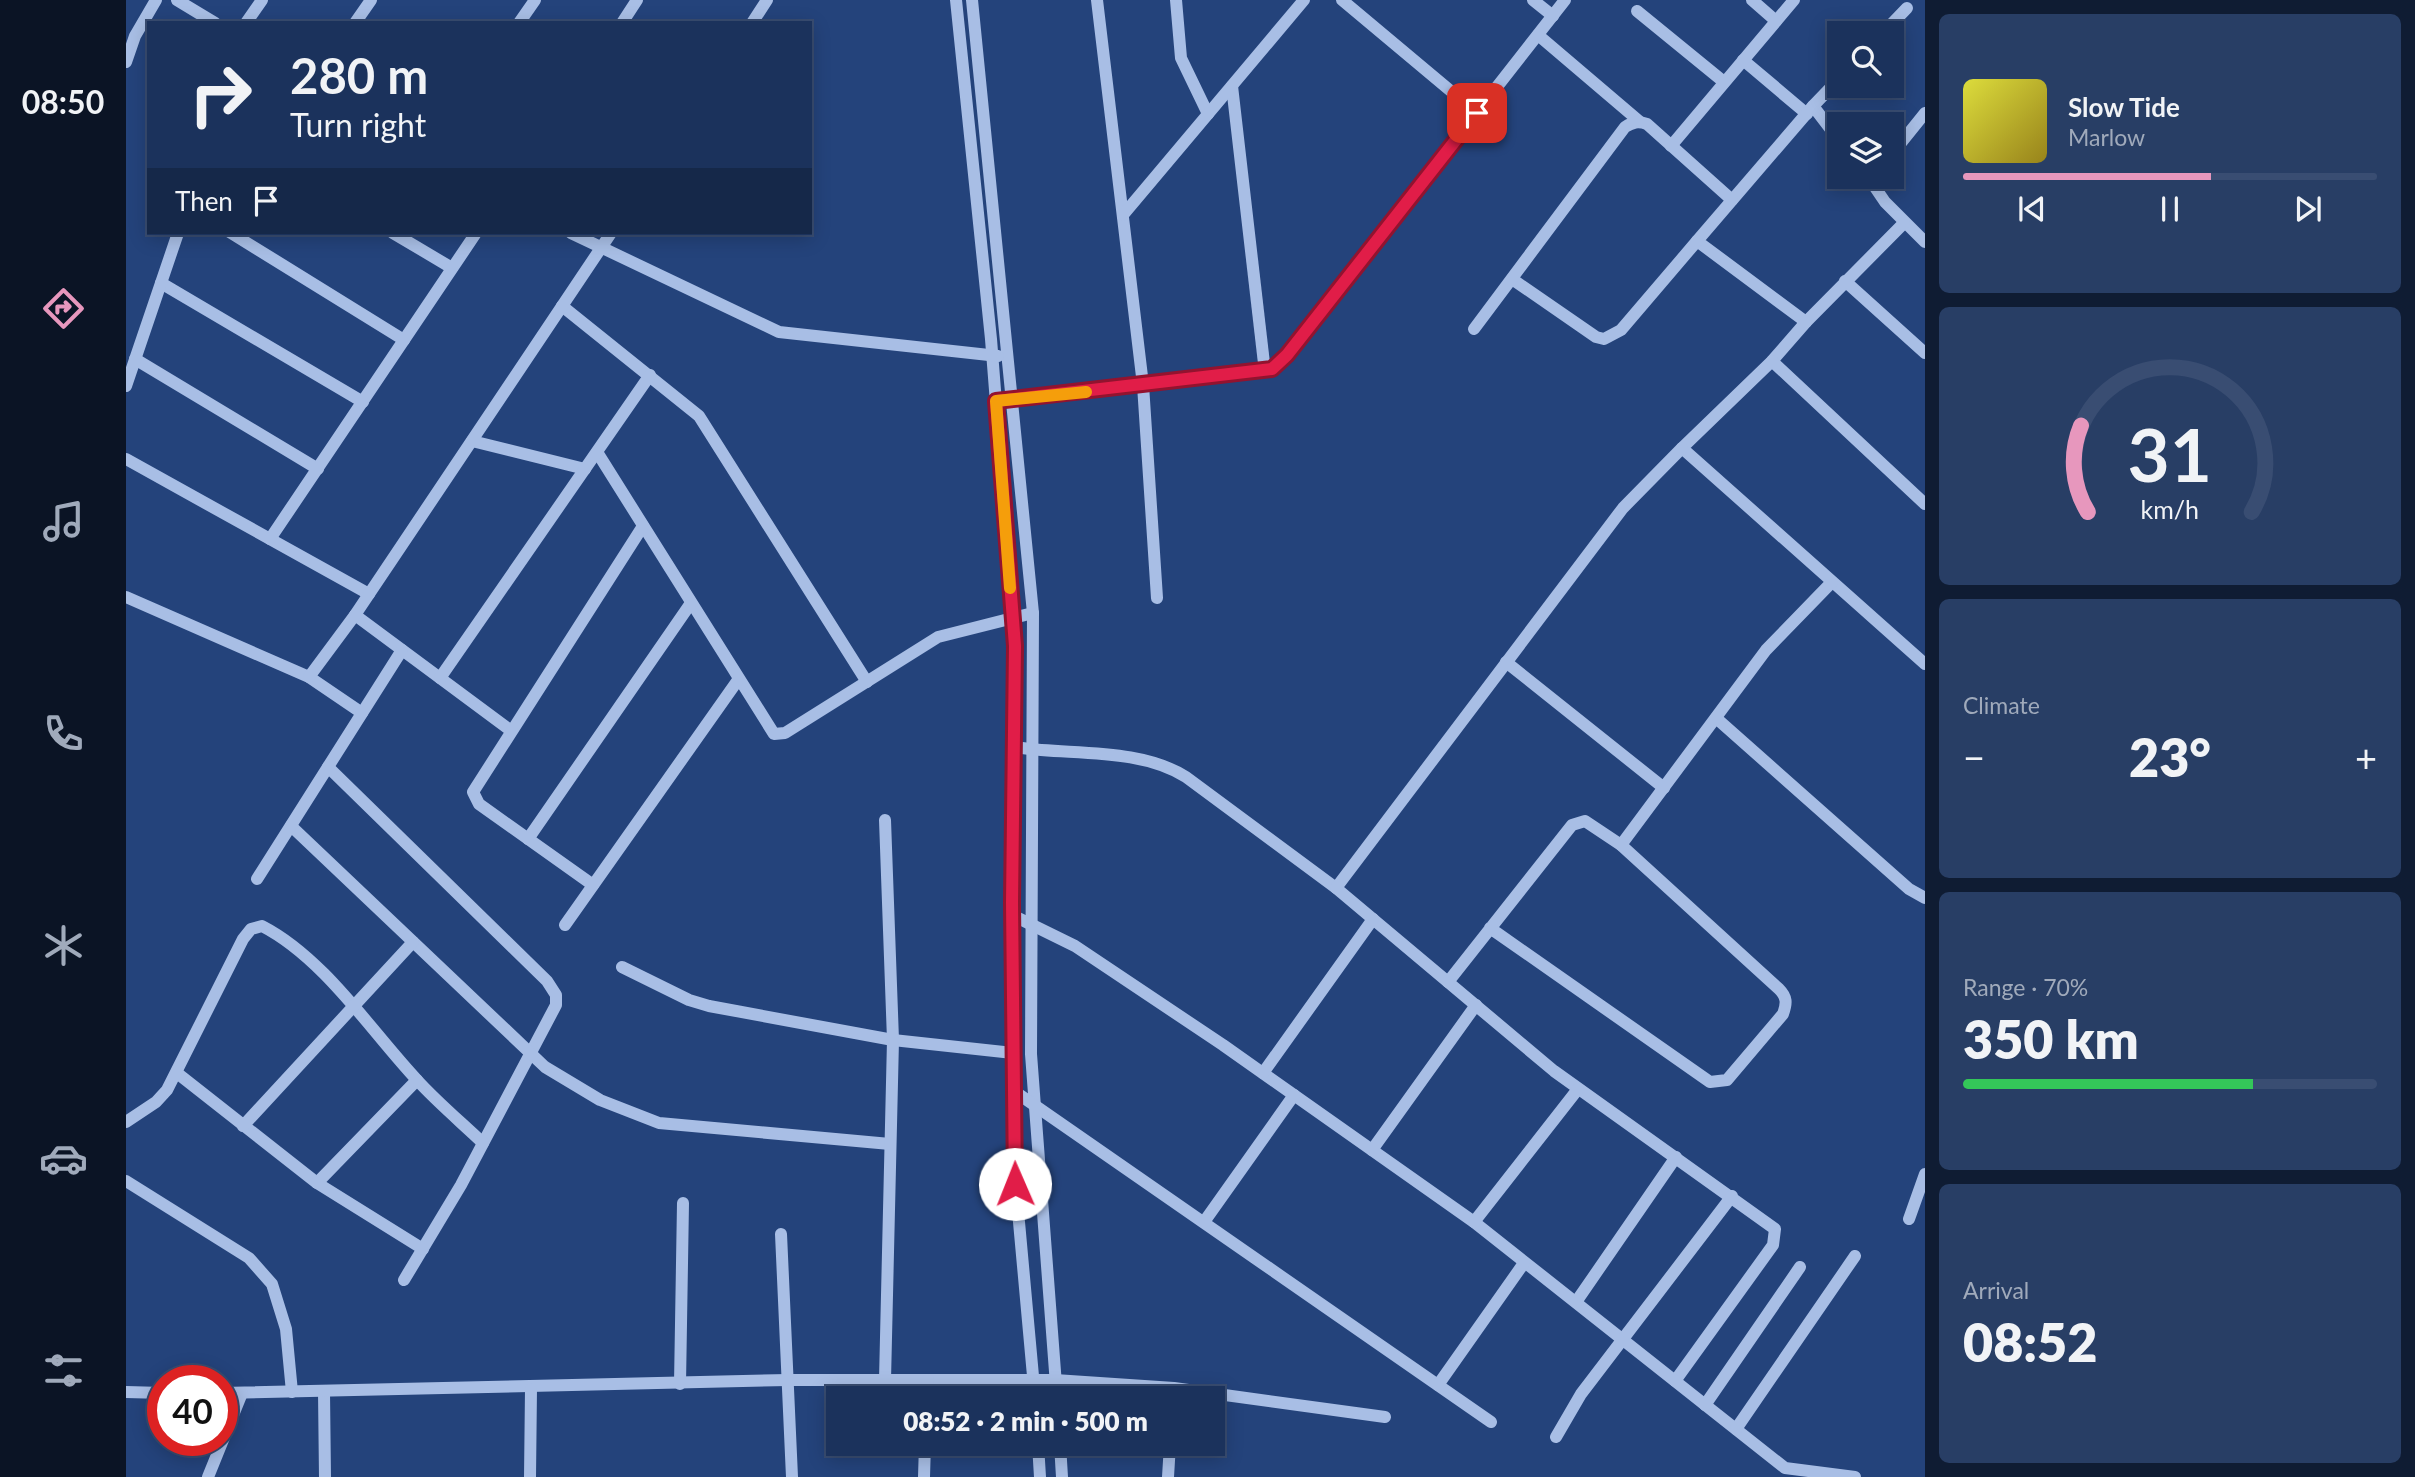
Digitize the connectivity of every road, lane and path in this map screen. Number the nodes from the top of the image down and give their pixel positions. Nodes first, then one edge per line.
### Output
1 (156, 0) edge
2 (177, 0) edge
3 (262, 0) edge
4 (370, 0) edge
5 (535, 0) edge
6 (638, 0) edge
7 (767, 0) edge
8 (956, 0) edge
9 (972, 0) edge
10 (1097, 0) edge
11 (1304, 0) edge
12 (1342, 0) edge
13 (1533, 0) edge
14 (1565, 0) edge
15 (1752, 0) edge
16 (1794, 0) edge
17 (1177, 1) edge
18 (1907, 8) dead end
19 (1637, 11) dead end
20 (1553, 16) junction
21 (212, 21) edge
22 (247, 21) edge
23 (356, 21) edge
24 (520, 21) edge
25 (623, 21) edge
26 (753, 21) edge
27 (1776, 21) junction
28 (1895, 21) edge
29 (131, 34) edge
30 (1538, 35) junction
31 (1743, 60) junction
32 (126, 62) edge
33 (1724, 82) junction
34 (1231, 86) junction
35 (1827, 92) edge
36 (1810, 110) junction
37 (1477, 113) junction
38 (1925, 113) edge
39 (1208, 114) junction
40 (1639, 121) junction
41 (1827, 128) edge
42 (1904, 139) edge
43 (1671, 146) junction
44 (1877, 189) edge
45 (1732, 200) junction
46 (1123, 215) junction
47 (1904, 223) junction
48 (177, 235) edge
49 (234, 235) edge
50 (396, 235) edge
51 (475, 235) edge
52 (575, 235) edge
53 (610, 235) edge
54 (1697, 241) junction
55 (1925, 242) edge
56 (600, 249) junction
57 (452, 268) junction
58 (1511, 279) junction
59 (1845, 281) junction
60 (161, 283) junction
61 (562, 306) junction
62 (1806, 322) junction
63 (1474, 329) dead end
64 (404, 340) junction
65 (1925, 353) edge
66 (1009, 355) junction
67 (992, 357) junction
68 (135, 359) junction
69 (1772, 361) junction
70 (1265, 372) junction
71 (650, 374) junction
72 (1143, 385) junction
73 (126, 386) edge
74 (996, 401) junction
75 (1013, 401) junction
76 (363, 402) junction
77 (472, 440) junction
78 (1682, 448) junction
79 (597, 452) junction
80 (126, 459) edge
81 (317, 469) junction
82 (585, 469) junction
83 (1925, 504) edge
84 (643, 526) junction
85 (270, 539) junction
86 (1832, 582) junction
87 (369, 594) junction
88 (126, 597) edge
89 (1157, 598) dead end
90 (691, 603) junction
91 (355, 615) junction
92 (1033, 618) junction
93 (1013, 620) junction
94 (402, 650) junction
95 (1506, 662) junction
96 (1925, 664) edge
97 (309, 677) junction
98 (440, 678) junction
99 (738, 680) junction
100 (867, 682) junction
101 (362, 713) junction
102 (1716, 718) junction
103 (510, 730) junction
104 (1014, 747) junction
105 (1030, 750) junction
106 (328, 767) junction
107 (1664, 788) junction
108 (885, 820) dead end
109 (291, 826) junction
110 (528, 839) junction
111 (1621, 845) junction
112 (257, 878) dead end
113 (593, 885) junction
114 (1336, 888) junction
115 (1925, 898) edge
116 (1012, 915) junction
117 (1373, 919) junction
118 (1033, 923) junction
119 (565, 925) dead end
120 (1490, 928) junction
121 (413, 942) junction
122 (622, 967) dead end
123 (1448, 982) junction
124 (355, 1005) junction
125 (1476, 1005) junction
126 (893, 1040) junction
127 (1013, 1053) junction
128 (532, 1054) junction
129 (177, 1073) junction
130 (1263, 1073) junction
131 (417, 1080) junction
132 (1578, 1089) junction
133 (1014, 1091) junction
134 (1294, 1095) junction
135 (1036, 1106) junction
136 (126, 1122) edge
137 (243, 1126) junction
138 (483, 1143) junction
139 (890, 1144) junction
140 (1372, 1150) junction
141 (1676, 1157) junction
142 (1925, 1174) edge
143 (126, 1181) edge
144 (317, 1183) junction
145 (1732, 1196) junction
146 (682, 1203) dead end
147 (1909, 1219) dead end
148 (1204, 1222) junction
149 (1474, 1222) junction
150 (781, 1234) dead end
151 (423, 1249) junction
152 (1855, 1256) dead end
153 (1524, 1263) junction
154 (1800, 1267) dead end
155 (404, 1280) dead end
156 (1576, 1302) junction
157 (1623, 1339) junction
158 (788, 1380) junction
159 (885, 1380) junction
160 (928, 1380) junction
161 (1034, 1380) junction
162 (1055, 1380) junction
163 (1675, 1381) junction
164 (680, 1384) junction
165 (1438, 1385) junction
166 (928, 1386) edge
167 (1034, 1386) edge
168 (1056, 1386) edge
169 (1110, 1386) edge
170 (531, 1389) junction
171 (292, 1392) junction
172 (324, 1392) junction
173 (126, 1393) edge
174 (147, 1393) edge
175 (238, 1393) edge
176 (242, 1393) junction
177 (1225, 1399) edge
178 (1705, 1405) junction
179 (1385, 1417) dead end
180 (1491, 1422) dead end
181 (1736, 1429) junction
182 (1556, 1437) dead end
183 (925, 1456) edge
184 (1039, 1456) edge
185 (1061, 1456) edge
186 (1169, 1456) edge
187 (208, 1477) edge
188 (325, 1477) edge
189 (530, 1477) edge
190 (792, 1477) edge
191 (924, 1477) edge
192 (1040, 1477) edge
193 (1062, 1477) edge
194 (1168, 1477) edge
195 (1855, 1477) edge

1 - 29 street
2 - 21 street
3 - 22 street
4 - 23 street
5 - 24 street
6 - 25 street
7 - 26 street
8 - 67 street
9 - 66 street
10 - 46 street
11 - 34 street
12 - 37 street
13 - 20 street
14 - 20 street
15 - 27 street
16 - 27 street
17 - 39 street
18 - 28 street
19 - 33 street
20 - 30 street
27 - 31 street
29 - 32 street
30 - 37 street
30 - 40 street
31 - 33 street
31 - 36 street
33 - 43 street
34 - 39 street
34 - 70 street
35 - 36 street
36 - 41 street
36 - 45 street
37 - 70 street
38 - 42 street
39 - 46 street
40 - 43 street
40 - 58 street
43 - 45 street
44 - 47 street
45 - 54 street
46 - 72 street
47 - 55 street
47 - 59 street
48 - 60 street
49 - 64 street
50 - 57 street
51 - 57 street
52 - 56 street
53 - 56 street
54 - 58 street
54 - 62 street
56 - 61 street
56 - 67 street
57 - 64 street
58 - 63 street
59 - 62 street
59 - 65 street
60 - 68 street
60 - 76 street
61 - 71 street
61 - 77 street
62 - 69 street
64 - 76 street
66 - 67 street
66 - 75 street
67 - 74 street
68 - 73 street
68 - 81 street
69 - 78 street
69 - 83 street
70 - 72 street
71 - 79 street
71 - 100 street
72 - 75 street
72 - 89 street
74 - 75 street
74 - 93 street
75 - 92 street
76 - 81 street
77 - 82 street
77 - 87 street
78 - 86 street
78 - 95 street
79 - 82 street
79 - 84 street
80 - 85 street
81 - 85 street
82 - 98 street
84 - 90 street
84 - 103 street
85 - 87 street
86 - 96 street
86 - 102 street
87 - 91 street
88 - 97 street
90 - 99 street
90 - 110 street
91 - 94 street
91 - 97 street
92 - 93 street
92 - 105 street
93 - 100 street
93 - 104 street
94 - 98 street
94 - 101 street
95 - 107 street
95 - 114 street
97 - 101 street
98 - 103 street
99 - 100 street
99 - 113 street
101 - 106 street
102 - 107 street
102 - 115 street
103 - 110 street
104 - 105 street
104 - 116 street
105 - 114 street
105 - 118 street
106 - 109 street
106 - 128 street
107 - 111 street
108 - 126 street
109 - 112 street
109 - 121 street
110 - 113 street
111 - 120 street
111 - 120 street
113 - 119 street
114 - 117 street
116 - 118 street
116 - 127 street
117 - 123 street
117 - 130 street
118 - 130 street
118 - 135 street
120 - 123 street
121 - 124 street
121 - 128 street
122 - 126 street
123 - 125 street
124 - 129 street
124 - 131 street
124 - 137 street
125 - 132 street
125 - 140 street
126 - 127 street
126 - 139 street
127 - 133 street
128 - 138 street
128 - 139 street
129 - 136 street
129 - 137 street
130 - 134 street
131 - 138 street
131 - 144 street
132 - 141 street
132 - 149 street
133 - 135 street
133 - 161 street
134 - 140 street
134 - 148 street
135 - 148 street
135 - 162 street
137 - 144 street
138 - 151 street
139 - 159 street
140 - 149 street
141 - 145 street
141 - 156 street
142 - 147 street
143 - 171 street
144 - 151 street
145 - 157 street
145 - 163 street
146 - 164 street
148 - 165 street
149 - 153 street
150 - 158 street
151 - 155 street
152 - 181 street
153 - 156 street
153 - 165 street
154 - 178 street
156 - 157 street
157 - 163 street
157 - 182 street
158 - 159 street
158 - 164 street
158 - 190 street
159 - 160 street
160 - 161 street
160 - 166 street
161 - 162 street
161 - 167 street
162 - 168 street
162 - 169 street
163 - 178 street
164 - 170 street
165 - 180 street
170 - 172 street
170 - 189 street
171 - 172 street
171 - 176 street
172 - 188 street
173 - 174 street
175 - 176 street
176 - 187 street
177 - 179 street
178 - 181 street
181 - 195 street
183 - 191 street
184 - 192 street
185 - 193 street
186 - 194 street

